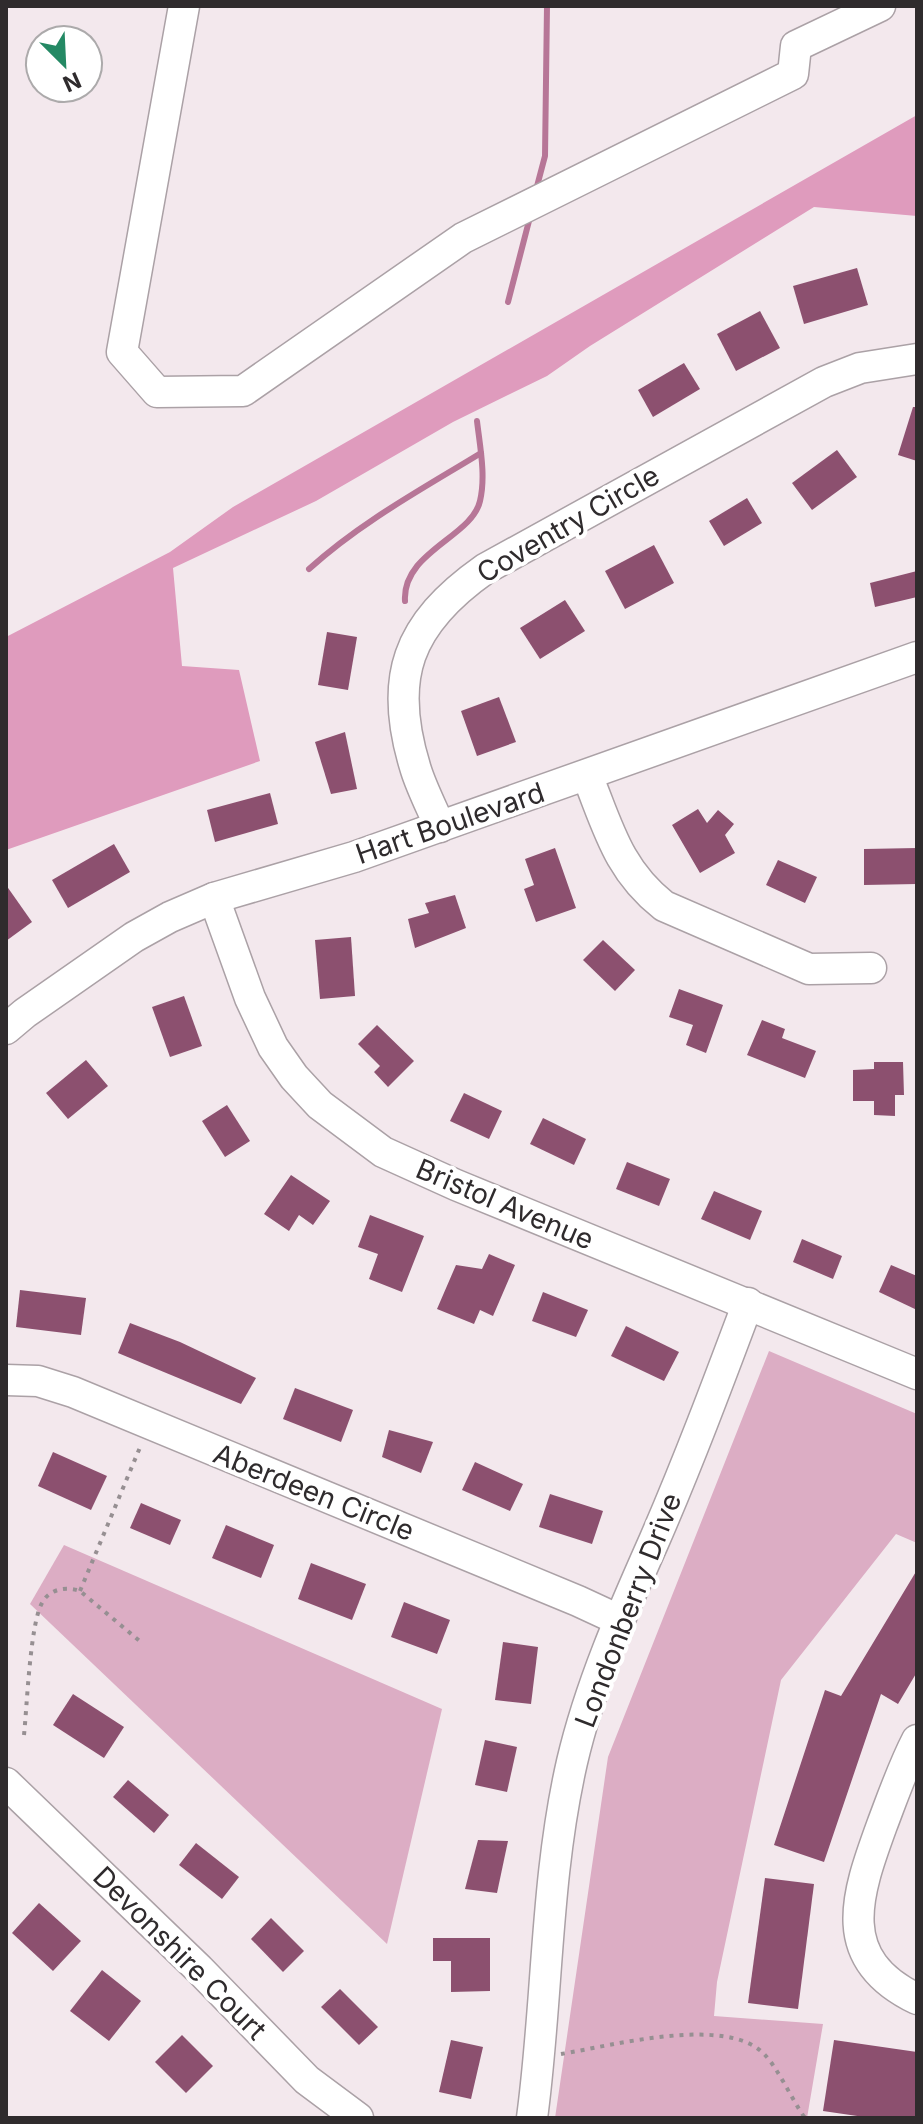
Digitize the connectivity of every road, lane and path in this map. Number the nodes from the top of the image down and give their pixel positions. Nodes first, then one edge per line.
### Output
1 (184, 6) edge
2 (880, 6) edge
3 (917, 359) edge
4 (917, 657) edge
5 (587, 775) junction
6 (440, 827) junction
7 (214, 898) junction
8 (871, 968) dead end
9 (6, 1029) edge
10 (748, 1303) junction
11 (917, 1374) edge
12 (6, 1380) edge
13 (150, 1424) junction
14 (80, 1591) junction
15 (619, 1620) junction
16 (142, 1643) dead end
17 (24, 1735) dead end
18 (917, 1740) edge
19 (6, 1783) edge
20 (917, 1999) edge
21 (538, 2058) junction
22 (358, 2118) edge
23 (532, 2118) edge
24 (805, 2118) edge

1 - 2 street
3 - 6 street, Coventry Circle
4 - 5 street, Hart Boulevard
5 - 6 street, Hart Boulevard
5 - 8 street
6 - 7 street, Hart Boulevard
7 - 9 street, Hart Boulevard
7 - 10 street, Bristol Avenue
10 - 11 street, Bristol Avenue
10 - 15 street, Londonberry Drive
12 - 13 street, Aberdeen Circle
13 - 14 path
13 - 15 street, Aberdeen Circle
14 - 16 path
14 - 17 path
15 - 21 street, Londonberry Drive
18 - 20 street
19 - 22 street, Devonshire Court
21 - 23 street, Londonberry Drive
21 - 24 path

